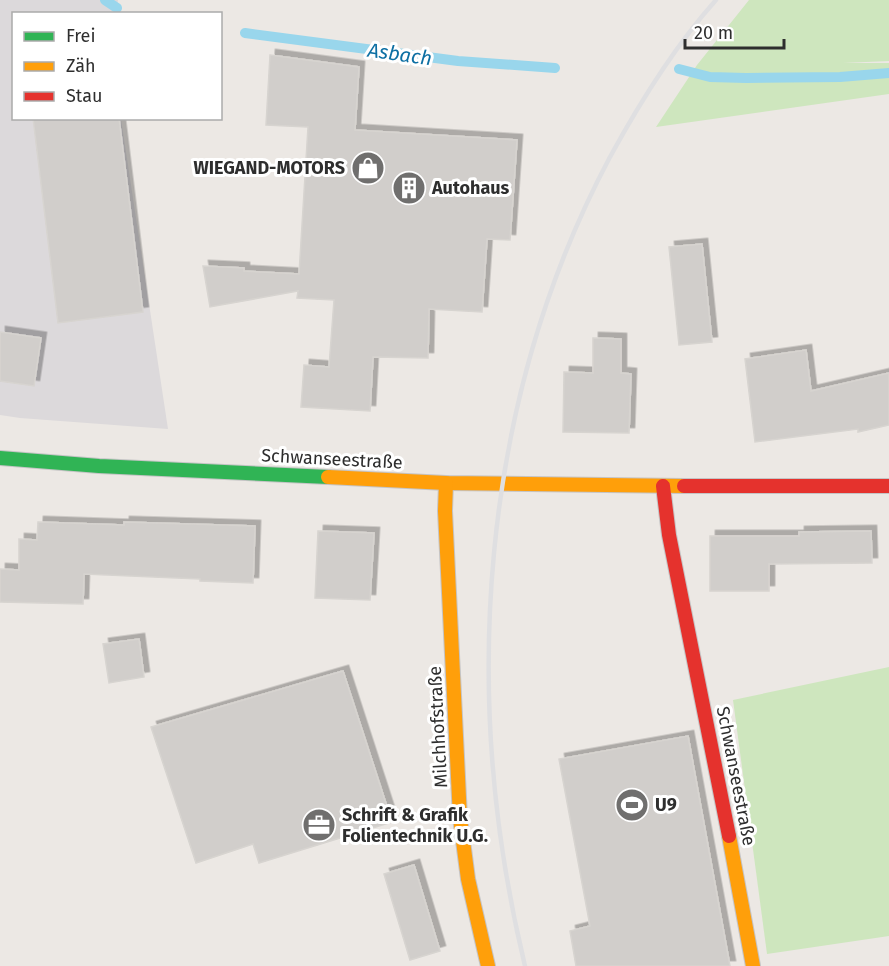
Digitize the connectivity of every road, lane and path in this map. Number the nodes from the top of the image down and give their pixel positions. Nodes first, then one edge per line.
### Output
1 (0, 458) edge
2 (446, 483) junction
3 (663, 486) junction
4 (889, 486) edge
5 (488, 966) edge
6 (753, 966) edge

1 - 2 street, Schwanseestraße
2 - 3 street, Schwanseestraße
2 - 5 street, Milchhofstraße
3 - 4 street, Schwanseestraße
3 - 6 street, Schwanseestraße

